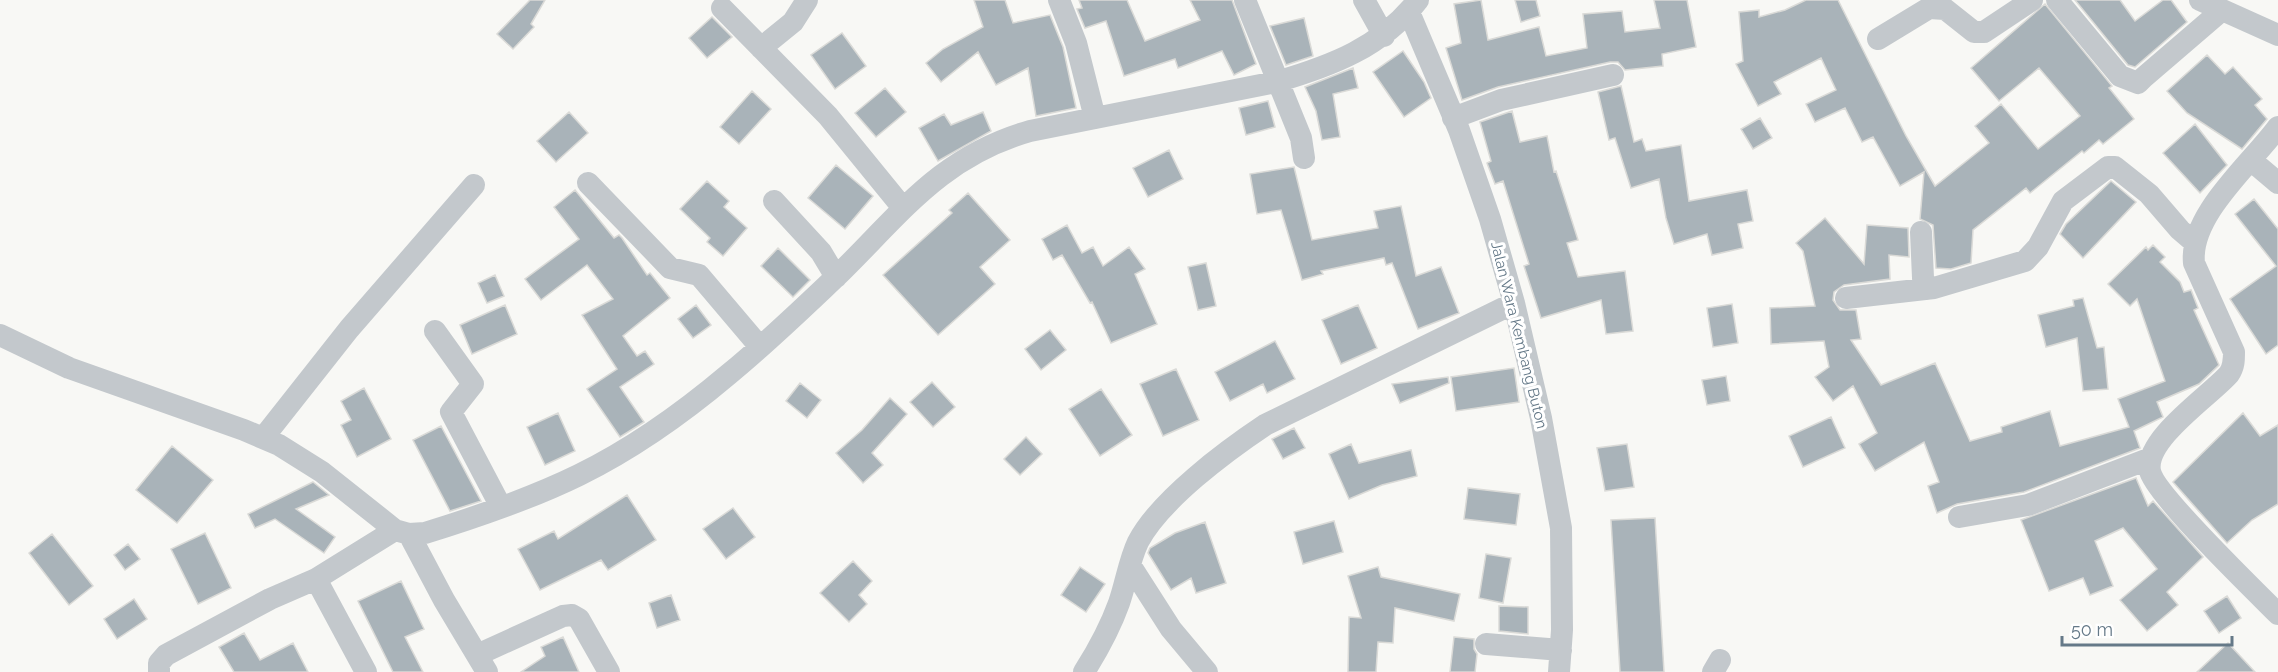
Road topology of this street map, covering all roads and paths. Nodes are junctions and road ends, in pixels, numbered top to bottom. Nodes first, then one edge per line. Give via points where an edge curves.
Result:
1 (807, 0) edge
2 (1059, 0) edge
3 (1245, 0) edge
4 (1364, 0) edge
5 (2032, 0) edge
6 (2057, 0) edge
7 (2200, 0) edge
8 (1413, 6) edge
9 (722, 8) dead end
10 (2221, 11) junction
11 (2278, 35) edge
12 (1383, 36) junction
13 (1878, 39) dead end
14 (761, 48) junction
15 (1613, 75) dead end
16 (1276, 82) junction
17 (1095, 118) junction
18 (1454, 118) junction
19 (2278, 127) edge
20 (1304, 159) dead end
21 (2252, 161) junction
22 (588, 183) dead end
23 (2278, 183) edge
24 (474, 185) dead end
25 (774, 201) dead end
26 (903, 208) junction
27 (1921, 232) dead end
28 (2194, 242) junction
29 (836, 277) junction
30 (1927, 289) junction
31 (1846, 298) dead end
32 (1514, 303) junction
33 (435, 331) dead end
34 (0, 335) edge
35 (760, 347) junction
36 (263, 438) junction
37 (2151, 458) junction
38 (501, 507) junction
39 (1959, 517) dead end
40 (402, 532) junction
41 (1130, 565) junction
42 (316, 579) junction
43 (2278, 614) edge
44 (1486, 644) dead end
45 (1560, 661) edge
46 (482, 664) edge
47 (159, 672) edge
48 (366, 672) edge
49 (609, 672) edge
50 (1084, 672) edge
51 (1207, 672) edge

1 - 14 street via 793,22
2 - 17 street via 1076,44
3 - 16 street
4 - 12 street
5 - 13 street via 1984,32 1974,32 1945,9 1929,8
6 - 10 street via 2120,76 2132,82 2144,78
7 - 10 street
8 - 12 street
8 - 18 street, Jalan Wara Kembang Buton
9 - 14 street
10 - 11 street
12 - 16 street via 1314,71
14 - 26 street via 828,116
15 - 18 street via 1501,100
16 - 17 street
16 - 20 street via 1301,138
17 - 26 street via 1021,133 976,151 949,167
18 - 32 street, Jalan Wara Kembang Buton via 1490,219
19 - 21 street
21 - 23 street
21 - 28 street via 2210,212
22 - 35 street via 670,268 699,275
24 - 36 street via 349,329
25 - 29 street via 820,252
26 - 29 street
27 - 30 street
28 - 30 street via 2149,194 2115,167 2108,167 2063,201 2038,247 2025,261
28 - 37 street via 2194,263 2234,352 2235,363 2230,373 2194,403 2166,434
29 - 35 street
30 - 31 street
32 - 41 street via 1265,425 1232,447 1159,515 1139,541
32 - 45 street, Jalan Wara Kembang Buton via 1561,528
33 - 38 street via 473,384 451,412
34 - 36 street via 69,368
35 - 38 street via 696,399 619,451 579,475
36 - 40 street via 322,472
37 - 39 street via 2028,505
37 - 43 street via 2150,473 2157,485
38 - 40 street via 426,533
40 - 42 street
40 - 46 street
41 - 50 street via 1103,642
41 - 51 street via 1171,628
42 - 47 street via 166,655 159,663
42 - 48 street
44 - 45 street
46 - 49 street via 563,616 573,615

